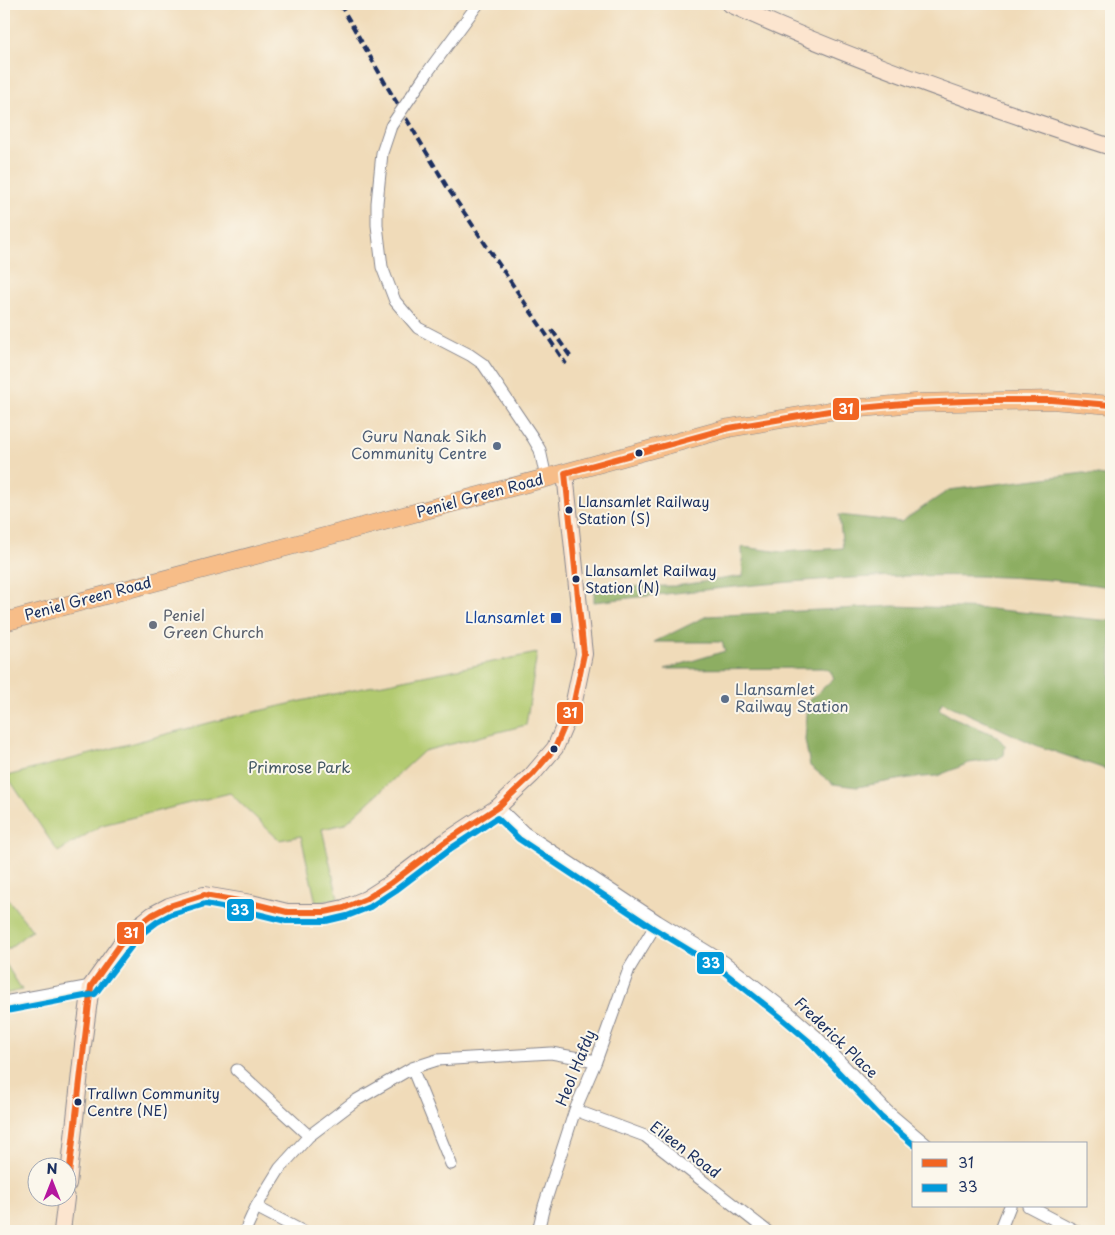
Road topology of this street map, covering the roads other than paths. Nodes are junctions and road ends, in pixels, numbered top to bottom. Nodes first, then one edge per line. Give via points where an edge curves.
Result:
1 (478, 4) edge
2 (730, 4) edge
3 (1111, 147) edge
4 (1111, 405) edge
5 (565, 473) junction
6 (546, 478) junction
7 (4, 622) edge
8 (498, 807) junction
9 (658, 921) junction
10 (91, 986) junction
11 (4, 1002) edge
12 (596, 1061) junction
13 (412, 1068) junction
14 (238, 1070) dead end
15 (575, 1110) junction
16 (309, 1136) junction
17 (924, 1142) edge
18 (71, 1158) edge
19 (451, 1164) dead end
20 (256, 1207) junction
21 (65, 1208) edge
22 (1009, 1208) edge
23 (1032, 1208) edge
24 (62, 1231) edge
25 (245, 1231) edge
26 (302, 1231) edge
27 (538, 1231) edge
28 (767, 1231) edge
29 (1000, 1231) edge
30 (1076, 1231) edge

1 - 6 street, bridge via 391,126 382,153 377,203 382,267 395,301 418,328 483,364 540,450
2 - 3 street via 925,84
4 - 5 main road, Peniel Green Road via 991,400 829,411 729,428
5 - 6 main road, Peniel Green Road
5 - 8 street via 584,654 573,706 555,748
6 - 7 main road, Peniel Green Road
8 - 9 street, Frederick Place via 524,832
8 - 10 street via 391,883 344,908 325,912 287,912 204,895 169,906 134,929
9 - 12 street, Heol Hafdy via 630,969
9 - 17 street, Frederick Place via 725,962 785,1009 816,1036 887,1111
10 - 11 street
10 - 18 street
12 - 13 street via 551,1053 492,1055 437,1060
12 - 15 street, Heol Hafdy
13 - 16 street via 355,1101
13 - 19 street
14 - 16 street
15 - 27 street, Heol Hafdy
15 - 28 street, Eileen Road via 645,1136
16 - 20 street via 280,1168
20 - 25 street
20 - 26 street
21 - 24 street
22 - 29 street
23 - 30 street

